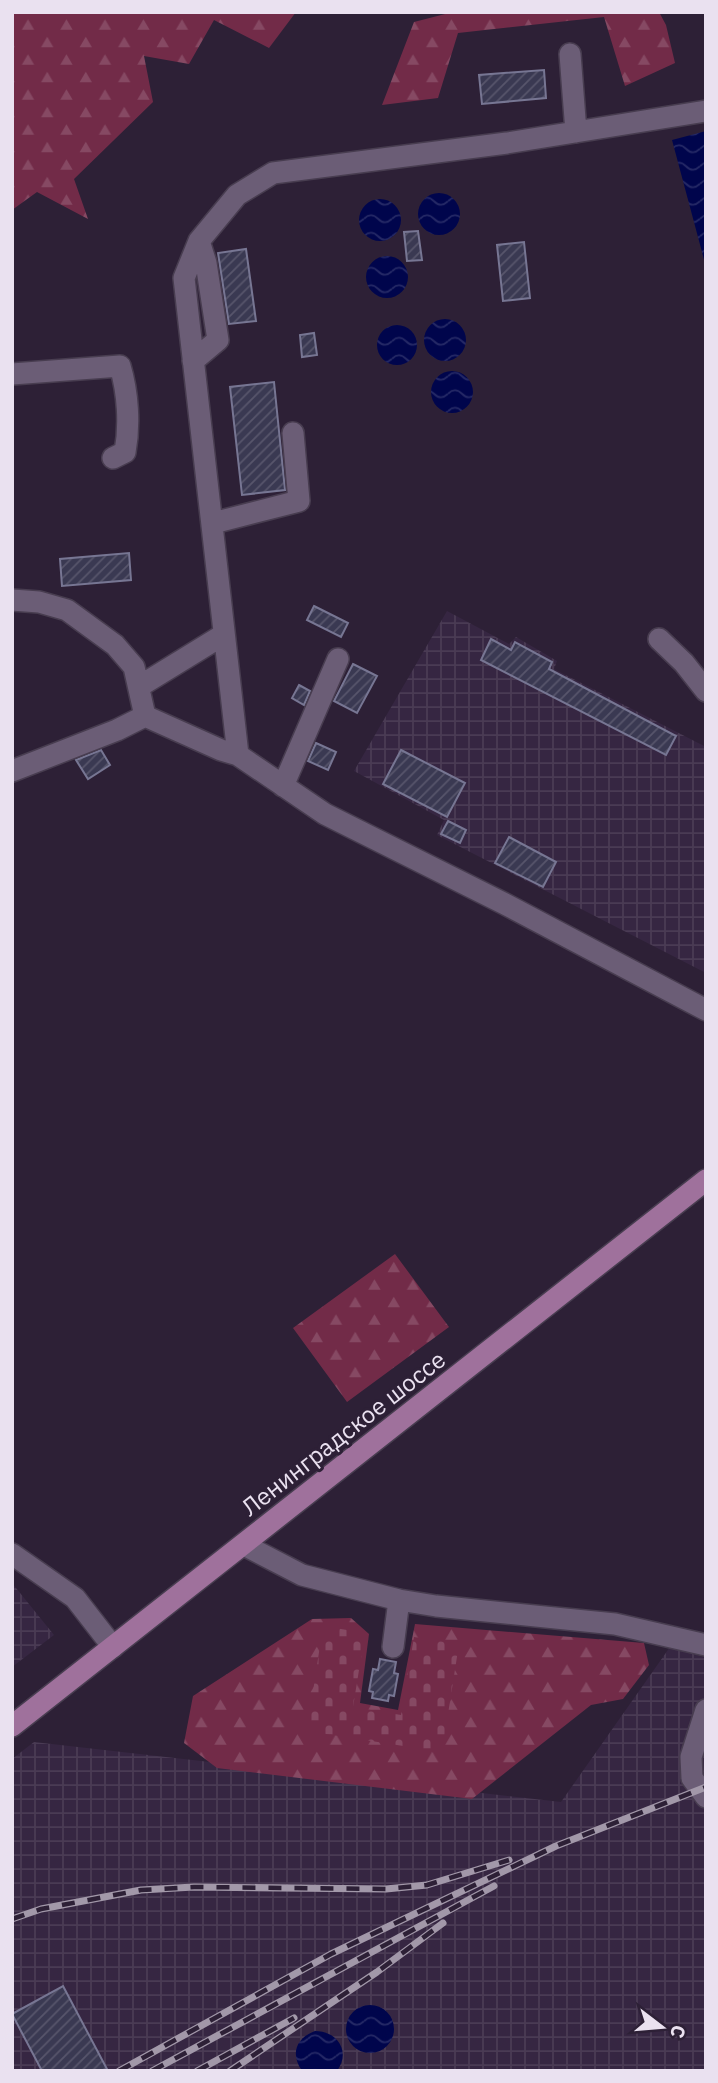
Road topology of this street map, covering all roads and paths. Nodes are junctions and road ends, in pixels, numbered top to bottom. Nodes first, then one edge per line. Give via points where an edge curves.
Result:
1 (570, 54) dead end
2 (706, 111) edge
3 (576, 132) junction
4 (12, 374) edge
5 (293, 433) dead end
6 (113, 458) dead end
7 (213, 523) junction
8 (12, 600) edge
9 (223, 635) junction
10 (659, 639) dead end
11 (338, 659) dead end
12 (140, 686) junction
13 (706, 691) edge
14 (145, 716) junction
15 (238, 755) junction
16 (12, 771) edge
17 (283, 786) junction
18 (706, 1010) edge
19 (706, 1180) edge
20 (244, 1545) junction
21 (12, 1554) edge
22 (399, 1600) junction
23 (706, 1644) edge
24 (113, 1647) junction
25 (393, 1647) dead end
26 (706, 1710) edge
27 (12, 1726) edge
28 (706, 1797) edge

1 - 3 street
2 - 3 street
3 - 7 street via 273,173 237,195 199,242 184,278
4 - 6 street via 120,366 128,435 125,452
5 - 7 street via 299,501
7 - 9 street
8 - 12 street via 67,610 115,645 134,667
9 - 12 street
9 - 15 street
10 - 13 street
11 - 17 street
12 - 14 street
14 - 15 street
14 - 16 street
15 - 17 street
17 - 18 street via 325,814
19 - 20 main road, Ленинградское шоссе
20 - 22 street via 302,1575
20 - 24 main road, Ленинградское шоссе
21 - 24 street via 75,1598
22 - 23 street via 615,1624
22 - 25 street
24 - 27 main road, Ленинградское шоссе
26 - 28 street via 691,1757 692,1778

